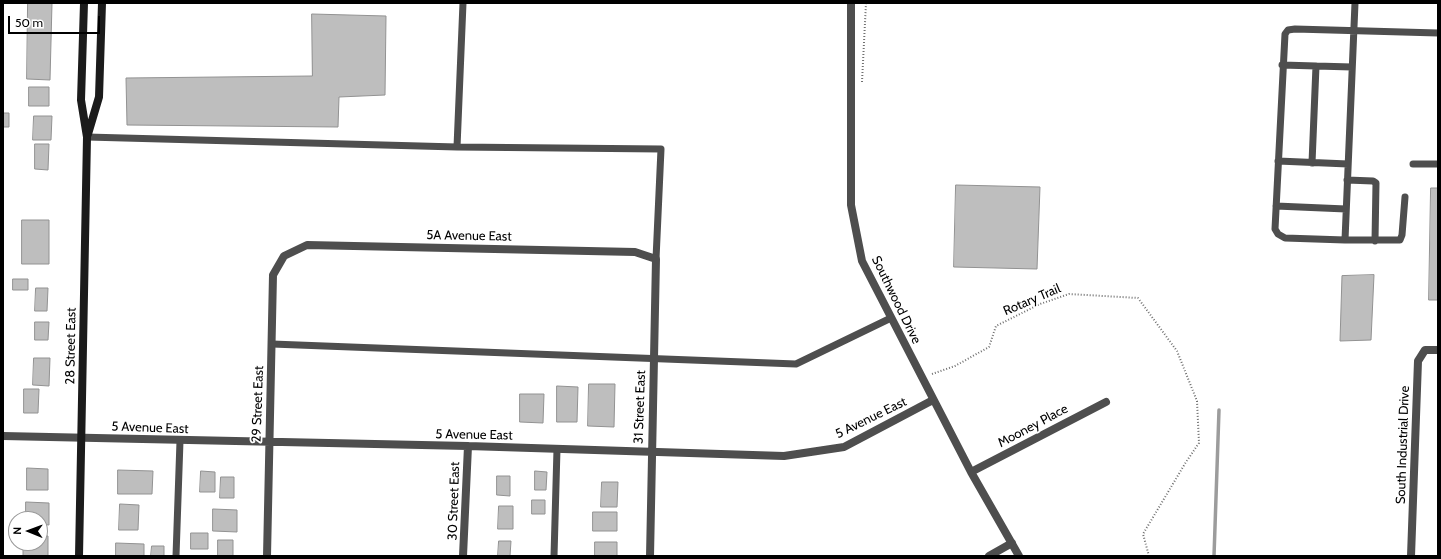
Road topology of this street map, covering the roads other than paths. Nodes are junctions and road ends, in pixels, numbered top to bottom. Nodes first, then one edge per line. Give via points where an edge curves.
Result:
1 (84, 3) edge
2 (102, 3) edge
3 (463, 3) edge
4 (851, 3) edge
5 (1355, 3) edge
6 (1354, 31) junction
7 (1438, 33) edge
8 (1282, 65) junction
9 (1316, 66) junction
10 (1352, 67) junction
11 (87, 137) junction
12 (457, 147) junction
13 (1278, 162) junction
14 (1312, 163) junction
15 (1348, 164) junction
16 (1413, 164) dead end
17 (1438, 164) edge
18 (1347, 180) junction
19 (1405, 197) dead end
20 (1276, 206) junction
21 (1346, 208) junction
22 (1345, 240) junction
23 (1375, 240) junction
24 (284, 256) joint
25 (656, 259) junction
26 (891, 318) junction
27 (272, 344) junction
28 (1438, 350) edge
29 (654, 357) junction
30 (933, 400) junction
31 (1106, 402) dead end
32 (3, 436) edge
33 (82, 438) junction
34 (180, 441) junction
35 (268, 443) junction
36 (468, 446) junction
37 (557, 449) junction
38 (651, 451) junction
39 (971, 472) junction
40 (1012, 543) junction
41 (79, 556) edge
42 (176, 556) edge
43 (267, 556) edge
44 (463, 556) edge
45 (554, 556) edge
46 (650, 556) edge
47 (989, 556) edge
48 (1019, 556) edge
49 (1411, 556) edge

1 - 11 street, 28 Street East via 81,100
2 - 11 street, 28 Street East via 99,97
3 - 12 lane
4 - 26 street, Southwood Drive via 851,205 862,260
5 - 6 lane
6 - 7 lane
6 - 8 lane via 1288,30 1283,40
6 - 10 lane
8 - 9 lane
8 - 13 lane
9 - 10 lane
9 - 14 lane
10 - 15 lane
11 - 12 lane
11 - 33 street, 28 Street East
12 - 25 lane via 661,149
13 - 14 lane
13 - 20 lane
14 - 15 lane
15 - 18 lane
16 - 17 lane
18 - 21 lane
18 - 23 lane via 1376,183
19 - 23 lane via 1400,240
20 - 21 lane
20 - 22 lane via 1275,229 1284,238
21 - 22 lane
22 - 23 lane
24 - 25 street, 5A Avenue East via 307,245 635,252
24 - 27 street, 29 Street East via 273,275
25 - 29 street, 31 Street East
26 - 29 lane via 796,364
26 - 30 street, Southwood Drive
27 - 29 lane
27 - 35 street, 29 Street East
28 - 49 street, South Industrial Drive via 1425,350 1418,361
29 - 38 street, 31 Street East
30 - 38 street, 5 Avenue East via 844,447 784,456
30 - 39 street, Southwood Drive
31 - 39 street, Mooney Place
32 - 33 street, 5 Avenue East
33 - 34 street, 5 Avenue East
33 - 41 street, 28 Street East
34 - 35 street, 5 Avenue East
34 - 42 lane
35 - 36 street, 5 Avenue East
35 - 43 street, 29 Street East
36 - 37 street, 5 Avenue East
36 - 44 street, 30 Street East
37 - 38 street, 5 Avenue East
37 - 45 lane
38 - 46 street, 31 Street East
39 - 40 street, Southwood Drive
40 - 47 street
40 - 48 street, Southwood Drive

